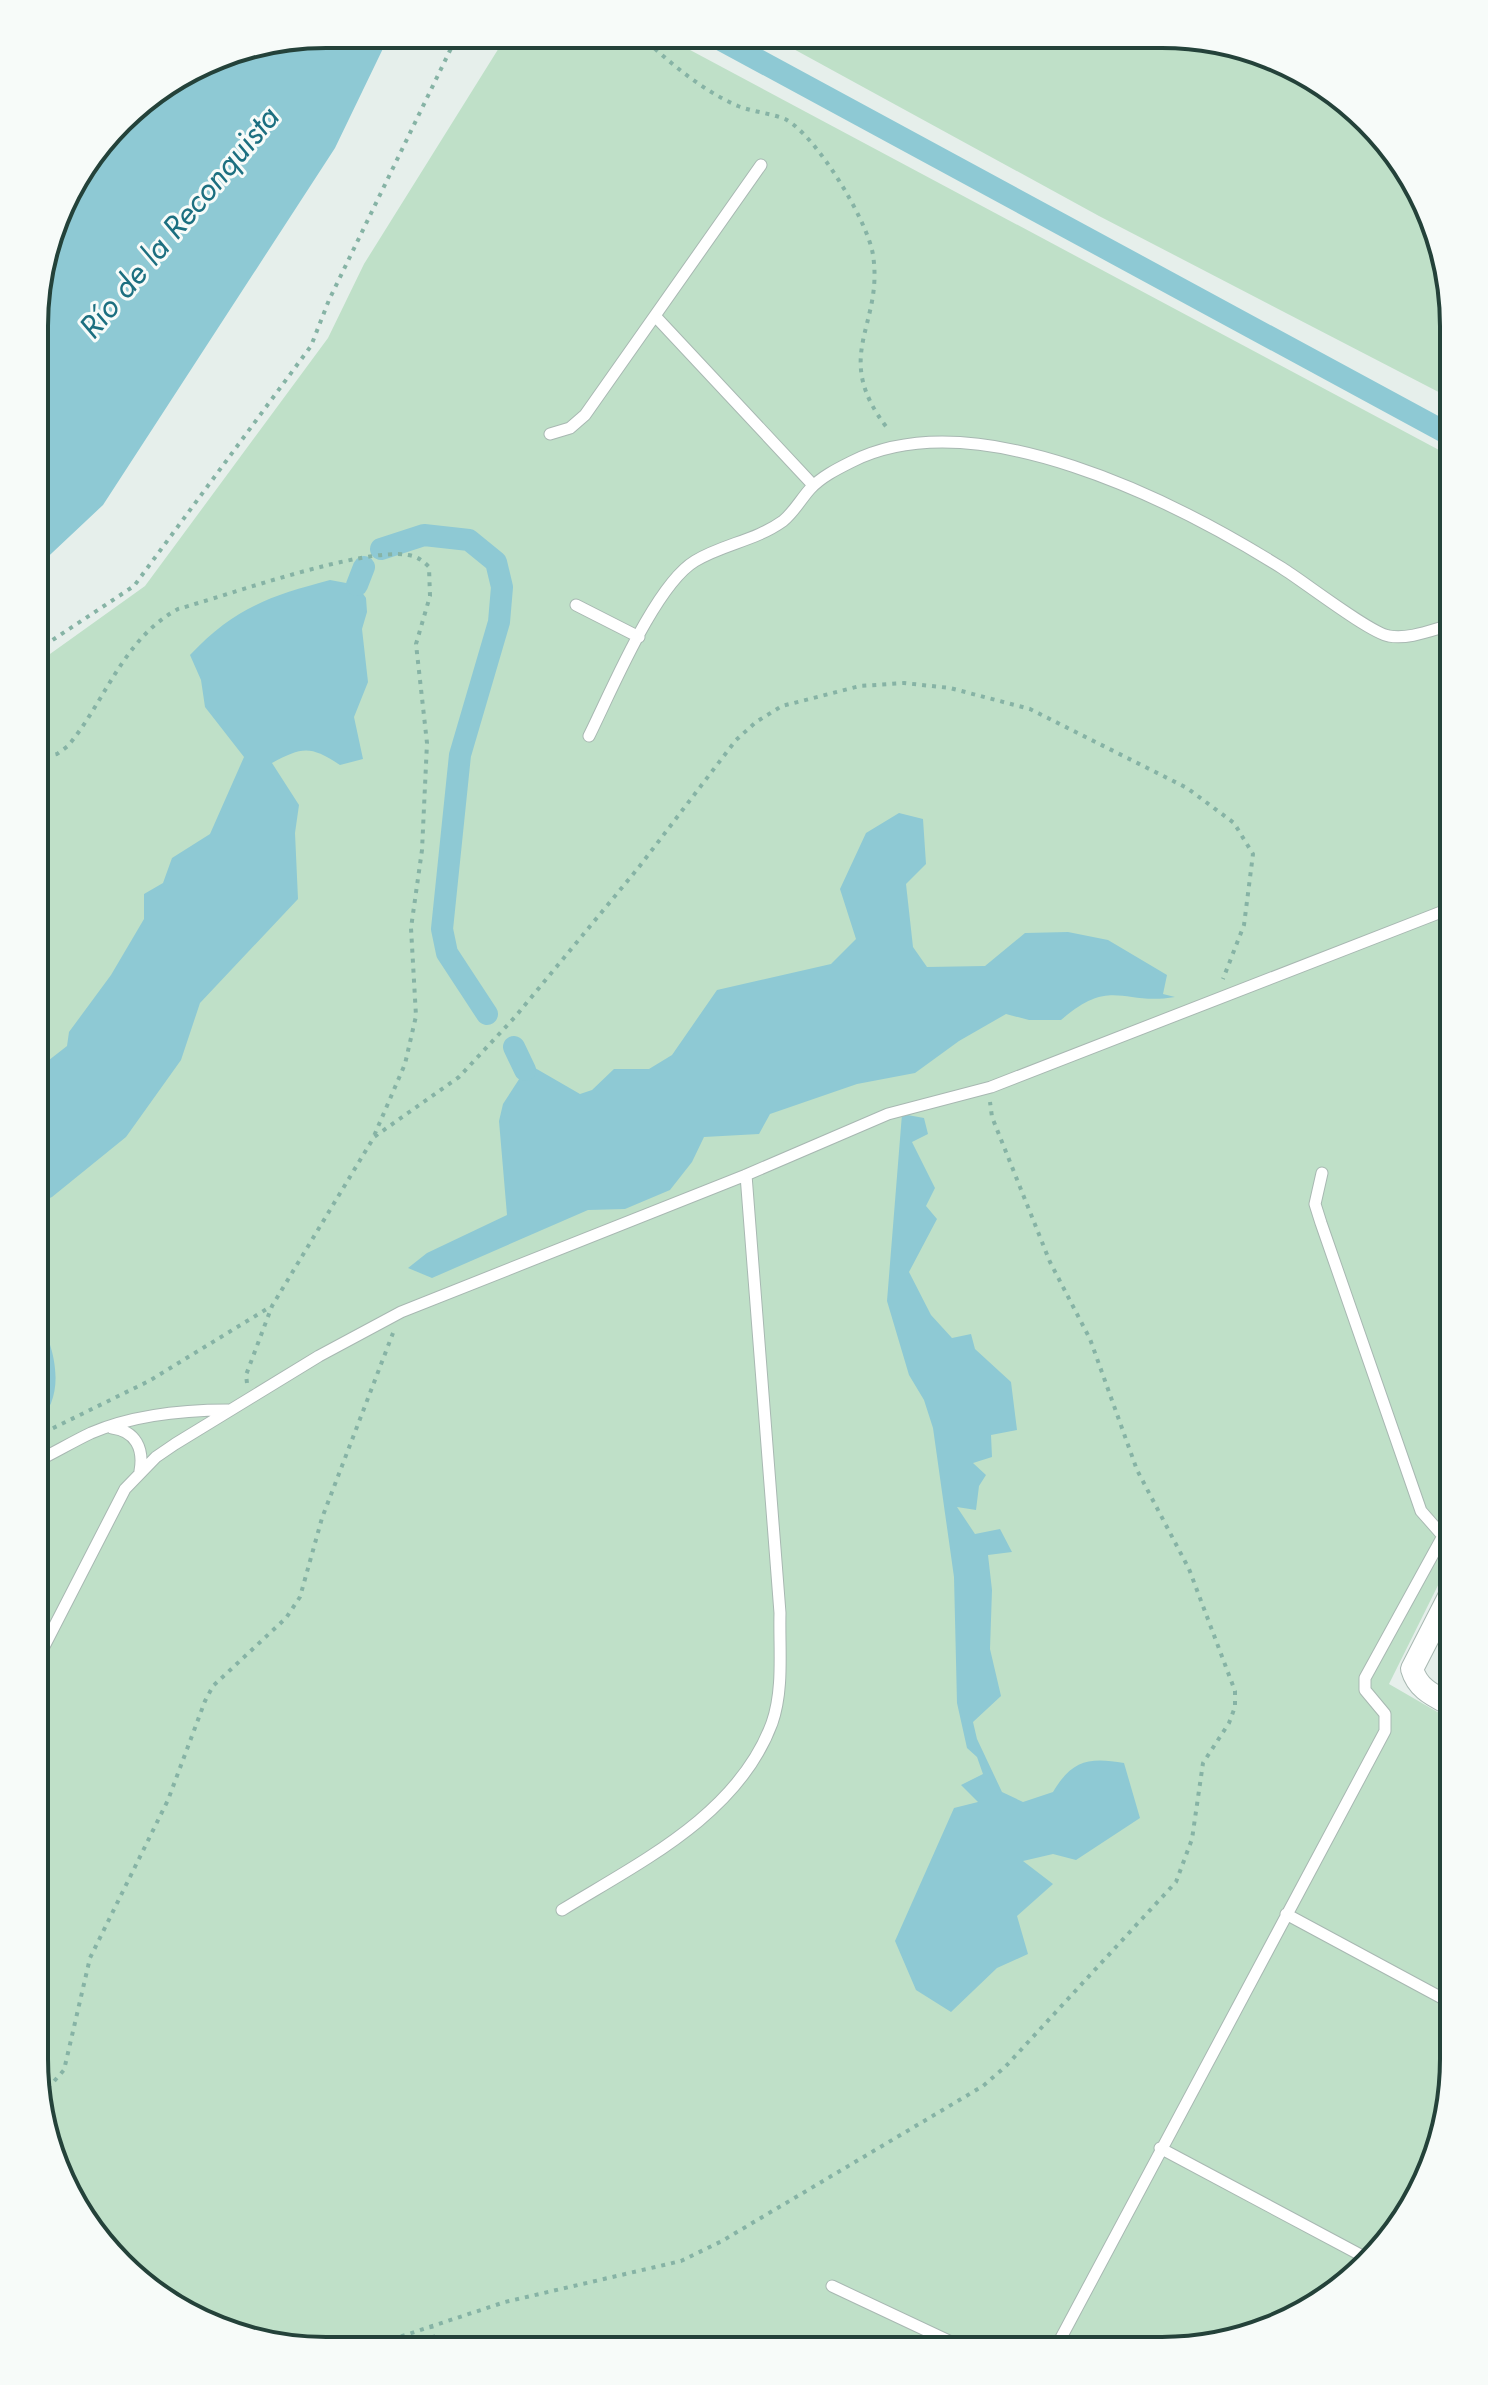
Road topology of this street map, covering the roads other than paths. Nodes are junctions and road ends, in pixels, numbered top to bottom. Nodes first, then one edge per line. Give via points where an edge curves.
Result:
1 (761, 165) dead end
2 (656, 317) junction
3 (550, 434) dead end
4 (813, 485) junction
5 (576, 605) dead end
6 (1440, 628) edge
7 (639, 637) junction
8 (589, 736) dead end
9 (1440, 913) edge
10 (1322, 1173) dead end
11 (746, 1175) junction
12 (229, 1410) junction
13 (107, 1428) junction
14 (48, 1456) edge
15 (140, 1471) junction
16 (1439, 1532) edge
17 (1439, 1543) edge
18 (1439, 1614) edge
19 (48, 1639) edge
20 (1439, 1699) edge
21 (562, 1910) dead end
22 (1286, 1914) junction
23 (1439, 1996) edge
24 (1160, 2148) junction
25 (1359, 2254) edge
26 (832, 2286) dead end
27 (940, 2337) edge
28 (1061, 2337) edge

1 - 2 lane
2 - 3 lane via 585,415 570,428
2 - 4 lane
4 - 6 lane via 853,461 907,444 943,442 1017,452 1107,476 1181,510 1383,635 1407,636
4 - 7 lane via 768,531 681,572
5 - 7 lane
7 - 8 lane
9 - 11 lane via 991,1087 888,1114
10 - 16 lane via 1315,1204 1321,1223 1421,1511
11 - 12 lane via 401,1312
11 - 21 lane via 780,1613 779,1684 772,1722 719,1805 658,1851
12 - 13 lane via 171,1413
12 - 15 lane
13 - 14 lane
13 - 15 lane via 132,1435 140,1446
15 - 19 lane via 125,1489
17 - 22 lane via 1365,1678 1365,1690 1385,1714 1385,1731
18 - 20 street via 1412,1669 1415,1681
22 - 23 lane
22 - 24 lane
24 - 25 lane
24 - 28 lane
26 - 27 lane

